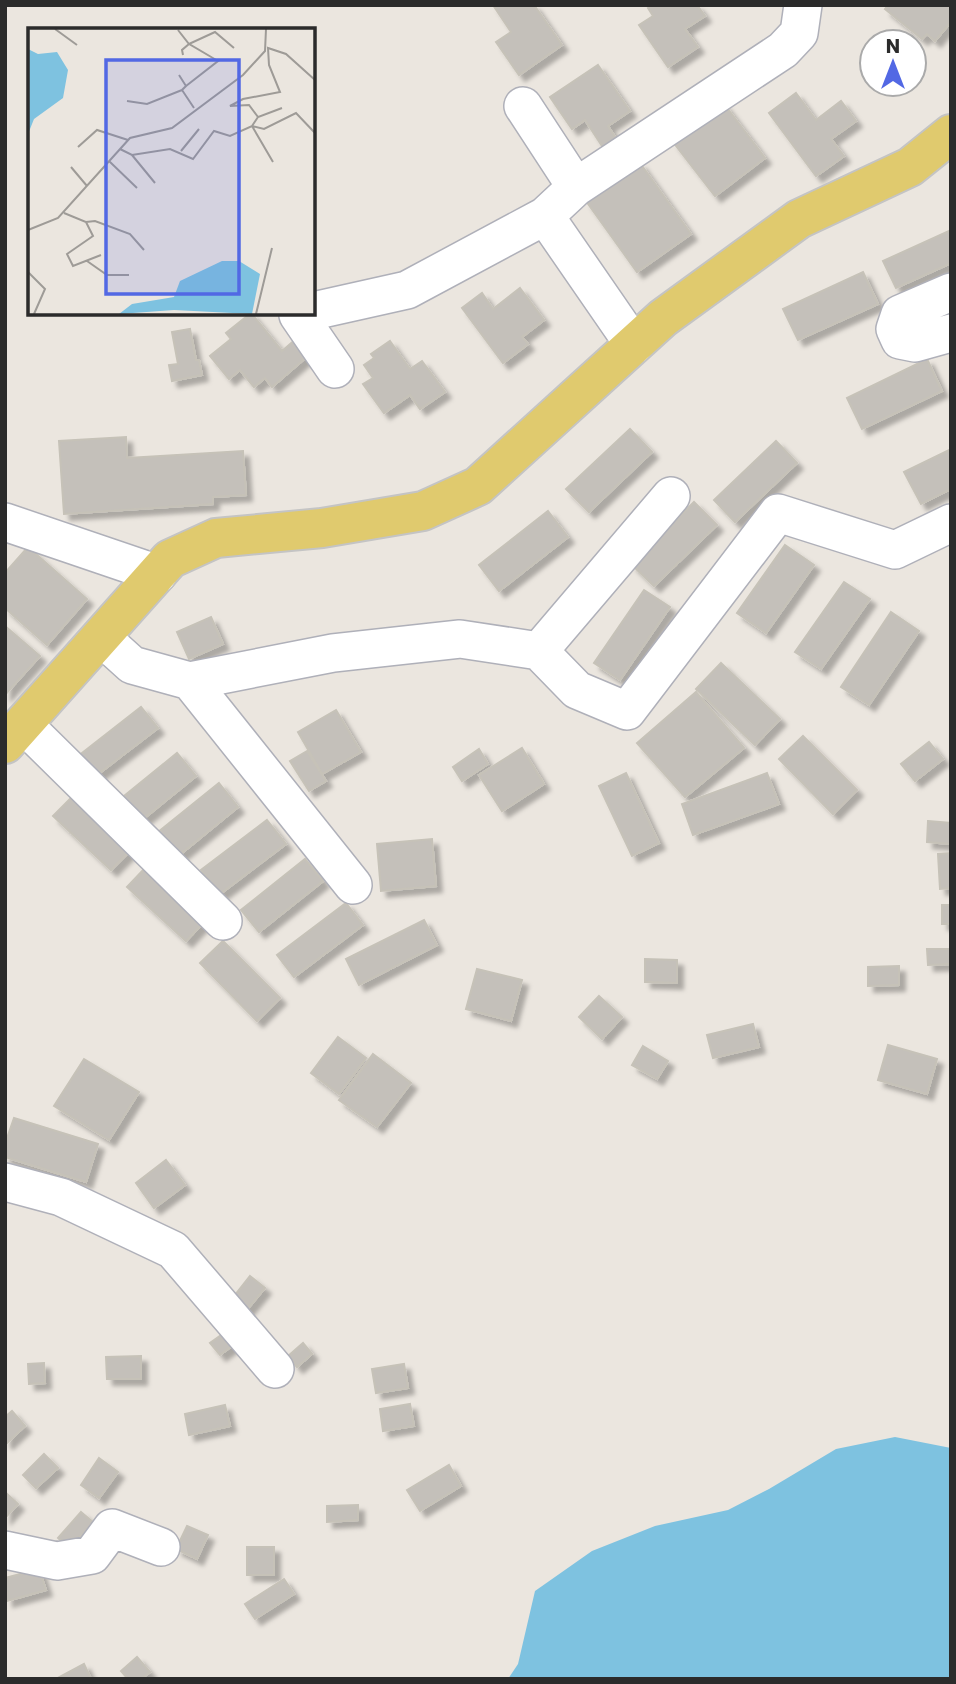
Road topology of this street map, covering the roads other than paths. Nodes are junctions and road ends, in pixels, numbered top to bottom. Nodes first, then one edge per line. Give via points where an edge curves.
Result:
1 (803, 5) edge
2 (523, 106) dead end
3 (951, 134) edge
4 (576, 187) junction
5 (545, 216) junction
6 (951, 292) edge
7 (315, 310) edge
8 (301, 315) edge
9 (951, 333) edge
10 (634, 345) junction
11 (335, 369) dead end
12 (671, 496) dead end
13 (5, 522) edge
14 (951, 523) edge
15 (158, 574) junction
16 (101, 637) junction
17 (538, 651) junction
18 (190, 681) junction
19 (14, 734) edge
20 (353, 885) dead end
21 (223, 922) dead end
22 (5, 1182) edge
23 (275, 1369) dead end
24 (161, 1547) dead end
25 (5, 1550) edge

1 - 4 street via 799,33 783,50
2 - 4 street
3 - 10 main road via 910,167 799,219 663,318
4 - 5 street
5 - 7 street via 407,290
5 - 10 street
6 - 9 street via 900,314 894,329 900,340 915,343
8 - 11 street
10 - 15 main road via 478,486 423,511 322,528 216,538 170,559
12 - 17 street
13 - 15 street
14 - 17 street via 894,550 778,513 627,711 577,690
15 - 16 main road
16 - 18 street via 132,665
16 - 19 main road
17 - 18 street via 460,639 333,653
18 - 20 street
19 - 21 street
22 - 23 street via 61,1198 173,1250
24 - 25 street via 112,1528 92,1555 57,1561

